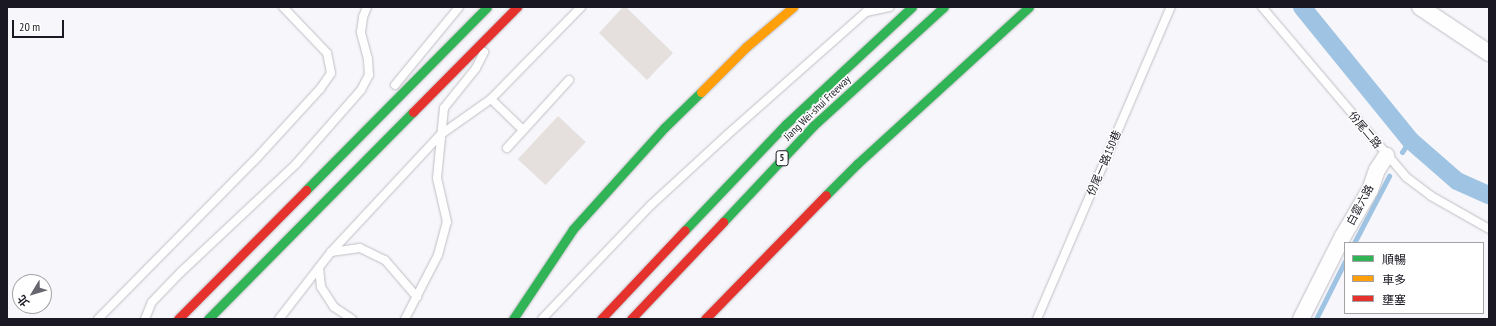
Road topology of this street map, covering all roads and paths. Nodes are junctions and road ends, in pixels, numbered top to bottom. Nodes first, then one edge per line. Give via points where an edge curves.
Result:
1 (283, 7) edge
2 (367, 7) edge
3 (459, 7) edge
4 (478, 7) edge
5 (488, 7) edge
6 (517, 7) edge
7 (582, 7) edge
8 (793, 7) edge
9 (889, 7) edge
10 (912, 7) edge
11 (944, 7) edge
12 (1028, 7) edge
13 (1171, 7) edge
14 (1262, 7) edge
15 (1420, 7) edge
16 (869, 9) edge
17 (494, 30) junction
18 (1489, 53) edge
19 (431, 65) junction
20 (569, 80) dead end
21 (491, 99) junction
22 (522, 130) junction
23 (440, 135) junction
24 (507, 148) dead end
25 (1386, 156) junction
26 (292, 206) junction
27 (1489, 229) edge
28 (331, 252) junction
29 (319, 268) junction
30 (417, 297) junction
31 (98, 319) edge
32 (145, 319) edge
33 (178, 319) edge
34 (208, 319) edge
35 (279, 319) edge
36 (352, 319) edge
37 (405, 319) edge
38 (513, 319) edge
39 (542, 319) edge
40 (601, 319) edge
41 (631, 319) edge
42 (705, 319) edge
43 (1037, 319) edge
44 (1301, 319) edge

1 - 31 lane via 327,53 331,73 320,89 254,161
2 - 32 lane via 361,32 369,75 361,90 296,164 152,302
3 - 26 lane
4 - 19 highway
5 - 19 highway
6 - 17 highway
7 - 21 lane
8 - 38 highway via 746,47 665,127 573,228
9 - 16 lane
10 - 40 highway, Jiang Wei-shui Freeway / 5 via 786,124
11 - 41 highway, Jiang Wei-shui Freeway / 5 via 813,126
12 - 42 highway via 857,164
13 - 43 lane, 份尾一路150巷
14 - 25 lane, 份尾二路
15 - 18 street
16 - 39 lane via 657,200
17 - 23 lane via 476,68 444,108
17 - 34 highway
19 - 26 highway
20 - 22 lane
21 - 22 lane
21 - 23 lane
22 - 24 lane
23 - 28 lane
23 - 30 lane via 437,178 447,222 438,255
25 - 27 lane, 份尾二路 via 1406,177 1431,196
25 - 44 street, 白雲六路
26 - 33 highway
28 - 29 lane
28 - 30 lane via 360,248 385,260
29 - 35 lane
29 - 36 lane via 321,287 334,307
30 - 37 lane

